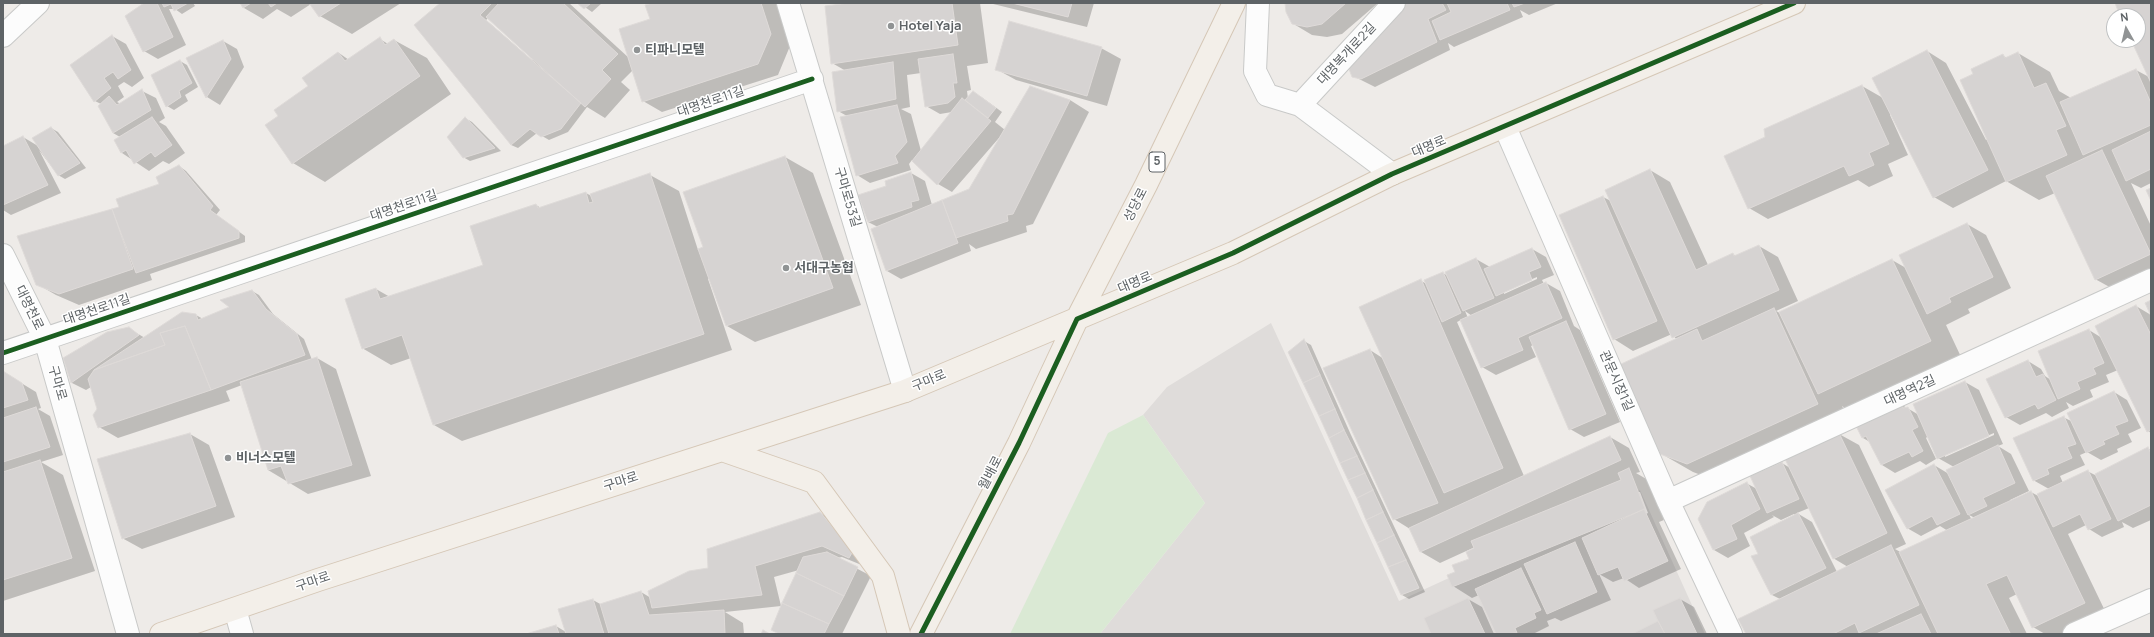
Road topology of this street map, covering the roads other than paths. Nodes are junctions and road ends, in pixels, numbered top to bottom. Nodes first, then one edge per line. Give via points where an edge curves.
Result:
1 (38, 3) edge
2 (788, 3) edge
3 (1234, 3) edge
4 (1258, 3) edge
5 (1394, 3) edge
6 (1794, 3) edge
7 (3, 36) edge
8 (812, 79) junction
9 (1300, 105) junction
10 (1505, 126) junction
11 (1392, 174) junction
12 (3, 255) edge
13 (2151, 280) edge
14 (1077, 319) junction
15 (45, 339) junction
16 (3, 353) edge
17 (905, 391) junction
18 (722, 450) junction
19 (1668, 501) junction
20 (2151, 600) edge
21 (235, 609) junction
22 (128, 634) edge
23 (161, 634) edge
24 (242, 634) edge
25 (899, 634) edge
26 (921, 634) edge
27 (1731, 634) edge
28 (2074, 634) edge

1 - 7 street
2 - 8 street, 구마로53길
3 - 14 main road, 성당로 / 5 via 1146,185
4 - 9 street via 1255,71 1267,95
5 - 9 street, 대명복개로2길
6 - 10 main road, 대명로
8 - 15 street, 대명천로11길
8 - 17 street, 구마로53길
9 - 11 street
10 - 11 main road, 대명로
10 - 19 street, 관문시장1길
11 - 14 main road, 대명로 via 1233,253
12 - 15 street, 대명천로
13 - 19 street, 대명역2길
14 - 17 main road, 구마로
14 - 26 main road, 월배로 / 5 via 1019,443
15 - 16 street, 대명천로11길
15 - 22 street, 구마로
17 - 18 main road, 구마로
18 - 21 main road, 구마로
18 - 25 main road via 814,482 884,576
19 - 27 street, 관문시장1길
20 - 28 street
21 - 23 main road, 구마로
21 - 24 street

